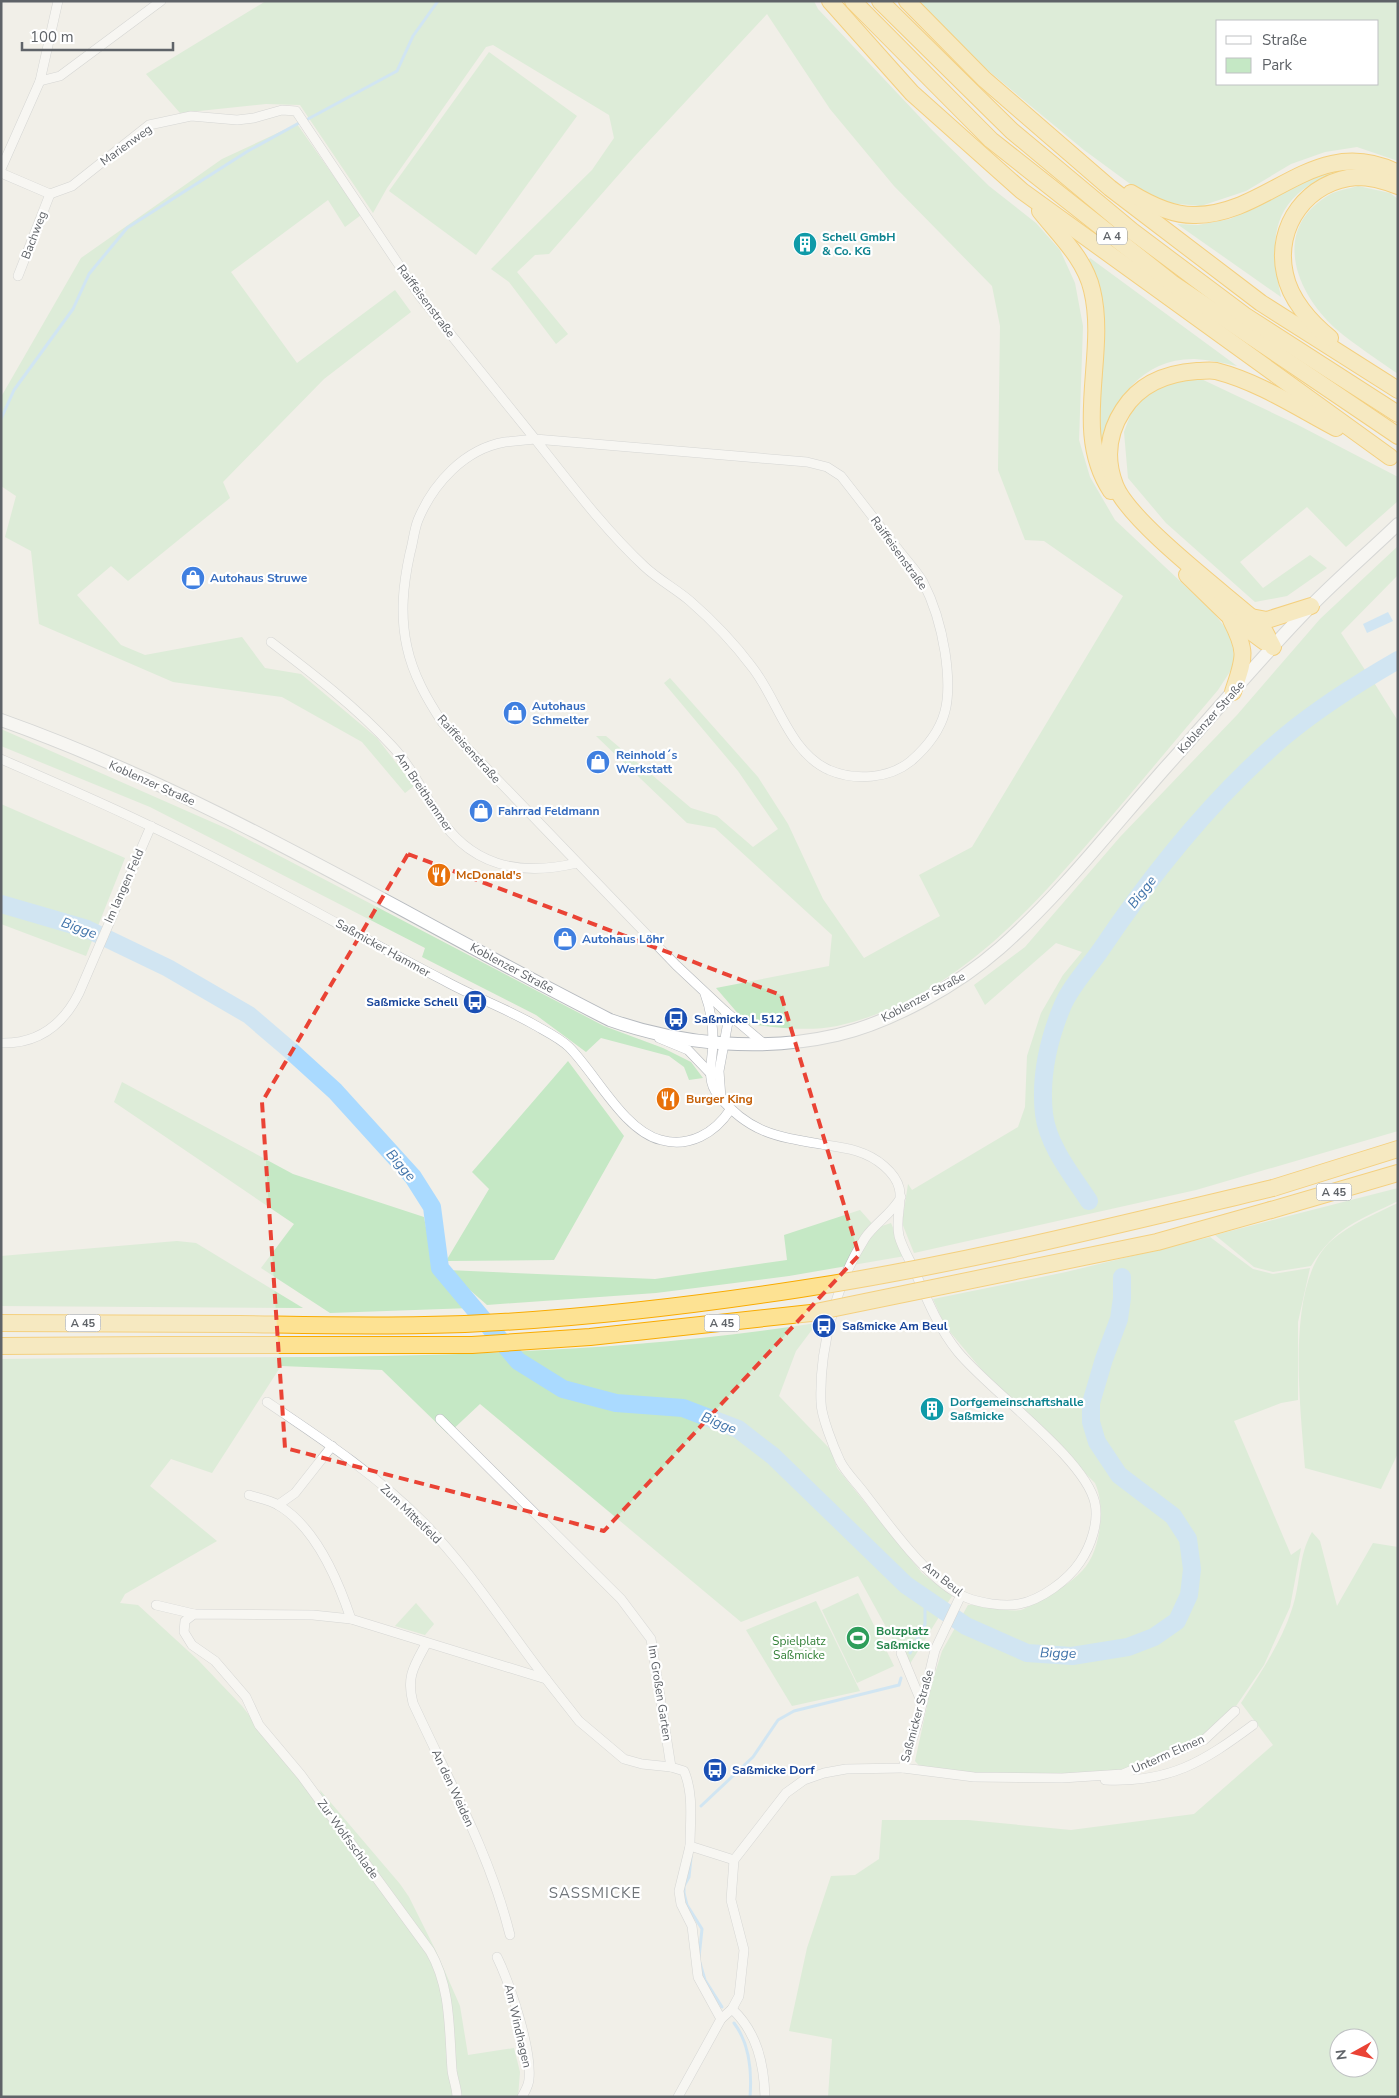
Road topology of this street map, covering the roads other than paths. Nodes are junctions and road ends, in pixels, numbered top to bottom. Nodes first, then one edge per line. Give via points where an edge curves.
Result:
1 (58, 1) edge
2 (160, 1) edge
3 (830, 1) edge
4 (853, 1) edge
5 (880, 1) edge
6 (907, 1) edge
7 (40, 82) junction
8 (1067, 150) junction
9 (328, 156) joint
10 (1, 169) edge
11 (1398, 173) edge
12 (1, 174) edge
13 (1398, 186) edge
14 (1022, 191) junction
15 (50, 194) junction
16 (18, 276) dead end
17 (1372, 374) junction
18 (1398, 390) edge
19 (1398, 414) edge
20 (1398, 436) edge
21 (535, 440) junction
22 (1394, 459) edge
23 (1398, 524) edge
24 (1311, 606) junction
25 (1228, 614) junction
26 (1251, 618) junction
27 (272, 642) dead end
28 (1273, 647) junction
29 (1233, 692) junction
30 (1, 720) edge
31 (1, 759) edge
32 (151, 826) junction
33 (577, 863) junction
34 (705, 994) junction
35 (724, 1011) junction
36 (645, 1032) junction
37 (1, 1042) edge
38 (719, 1042) junction
39 (763, 1043) junction
40 (710, 1072) junction
41 (721, 1098) junction
42 (730, 1110) junction
43 (1398, 1149) edge
44 (1398, 1173) edge
45 (900, 1194) junction
46 (1, 1323) edge
47 (1, 1346) edge
48 (268, 1402) dead end
49 (440, 1419) dead end
50 (332, 1446) junction
51 (249, 1495) dead end
52 (278, 1504) junction
53 (961, 1595) junction
54 (156, 1605) dead end
55 (194, 1614) junction
56 (351, 1619) junction
57 (426, 1644) junction
58 (901, 1653) dead end
59 (546, 1679) junction
60 (922, 1702) junction
61 (1235, 1711) dead end
62 (1253, 1725) dead end
63 (671, 1768) junction
64 (903, 1768) junction
65 (1062, 1778) junction
66 (690, 1846) junction
67 (734, 1860) junction
68 (510, 1935) dead end
69 (497, 1956) dead end
70 (732, 2009) junction
71 (721, 2019) junction
72 (457, 2097) edge
73 (522, 2097) edge
74 (678, 2097) edge
75 (765, 2097) edge

1 - 7 street
2 - 7 street via 60,76
3 - 14 highway via 912,93
4 - 20 highway, A 4 via 991,140 1172,283
5 - 19 highway, A 4 via 1012,131 1132,231 1244,315
6 - 8 highway via 984,79
7 - 10 street
8 - 11 highway via 1146,202 1195,216 1218,212 1260,196 1320,166 1368,162
8 - 17 highway via 1110,188 1260,302
9 - 15 street, Marienweg via 296,111 282,110 237,120 191,116 149,125 72,186
9 - 21 street, Raiffeisenstraße via 419,295
12 - 15 street
13 - 17 highway via 1365,178 1334,182 1304,201 1287,228 1283,244 1285,275 1298,304 1324,333
14 - 22 highway
14 - 25 highway via 1079,259 1092,288 1097,314 1091,414 1096,458 1104,480 1128,517
15 - 16 street, Bachweg
17 - 18 highway
21 - 21 street, Raiffeisenstraße via 615,539 647,570 690,601 726,635 754,669 790,733 810,759 830,770 856,777 883,775 905,766 924,749 938,730 947,704 950,684 942,631 934,605 921,580 841,476 827,467 807,462
21 - 33 street, Raiffeisenstraße via 503,442 484,449 464,460 430,496 418,522 406,570 402,617 407,648 421,689 442,722
22 - 26 highway via 1246,381 1214,371 1182,372 1164,377 1147,385 1128,402 1115,423 1108,454 1116,486 1136,516
23 - 24 main road, Koblenzer Straße
24 - 26 highway via 1267,620
24 - 28 main road, Koblenzer Straße
25 - 28 highway
25 - 29 highway via 1243,643 1244,660
26 - 28 highway
27 - 33 street, Am Breithammer via 369,722 415,776 441,820 478,856 500,865 527,870
28 - 29 main road, Koblenzer Straße
29 - 39 main road, Koblenzer Straße via 1030,919 967,974 880,1020 846,1032 790,1042
30 - 36 main road, Koblenzer Straße via 125,770 238,823 570,1000 610,1020
31 - 32 street, Saßmicker Hammer
32 - 37 street, Im langen Feld via 73,1004 61,1021 31,1040
32 - 42 street, Saßmicker Hammer via 446,982 533,1024 568,1046 623,1114 643,1133 661,1140 683,1142 704,1136 724,1120
33 - 34 street, Raiffeisenstraße
34 - 35 street, Raiffeisenstraße via 718,1002
34 - 38 street, Raiffeisenstraße
35 - 38 street via 728,1022
35 - 39 street, Raiffeisenstraße
36 - 38 main road, Koblenzer Straße
36 - 40 street via 688,1050
38 - 39 main road, Koblenzer Straße
38 - 40 street
38 - 41 street
40 - 41 street via 715,1092
41 - 42 street
42 - 45 street via 743,1121 764,1131 854,1150 874,1158 892,1175
43 - 46 highway, A 45, bridge via 1273,1188 923,1267 801,1289 703,1302 465,1324
44 - 47 highway, A 45, bridge via 1157,1242 811,1313 590,1337 472,1345
45 - 53 street, Am Beul via 896,1206 867,1234 839,1293 827,1334 820,1406 841,1463 925,1568
45 - 53 street, Am Beul via 899,1235 940,1328 983,1379 1064,1454 1088,1485 1096,1507 1091,1541 1080,1563 1057,1585 1020,1604 999,1604
48 - 50 street, Zum Mittelfeld
49 - 63 street, Im Großen Garten via 622,1599 652,1639
50 - 52 street via 295,1493
50 - 59 street, Zum Mittelfeld via 423,1522
51 - 52 street
52 - 56 street via 320,1548
53 - 60 street, Saßmicker Straße via 935,1650
54 - 55 street
55 - 56 street via 313,1615
55 - 72 street, Zur Wolfsschlade via 185,1621 184,1632 192,1645 215,1660 246,1697 259,1725 301,1775 441,1969
56 - 57 street
57 - 59 street
57 - 68 street, An den Weiden via 412,1669 409,1687 413,1703 488,1863
58 - 60 street
59 - 63 street via 579,1720 624,1759
60 - 64 street, Saßmicker Straße
61 - 65 street, Unterm Elmen via 1204,1740 1151,1764 1124,1774
62 - 65 street, Unterm Elmen via 1200,1761 1174,1773 1124,1781
63 - 66 street via 684,1771 688,1780
64 - 65 street, Unterm Elmen via 974,1777
64 - 67 street, Saßmicker Straße via 846,1769 804,1780 786,1792
66 - 67 street
66 - 71 street via 679,1891 680,1904 692,1926 698,1977
67 - 70 street via 731,1900 744,1950 739,1996
69 - 73 street, Am Windhagen via 509,1983 529,2064 529,2081
70 - 71 street
70 - 75 street via 744,2023 760,2054
71 - 74 street

